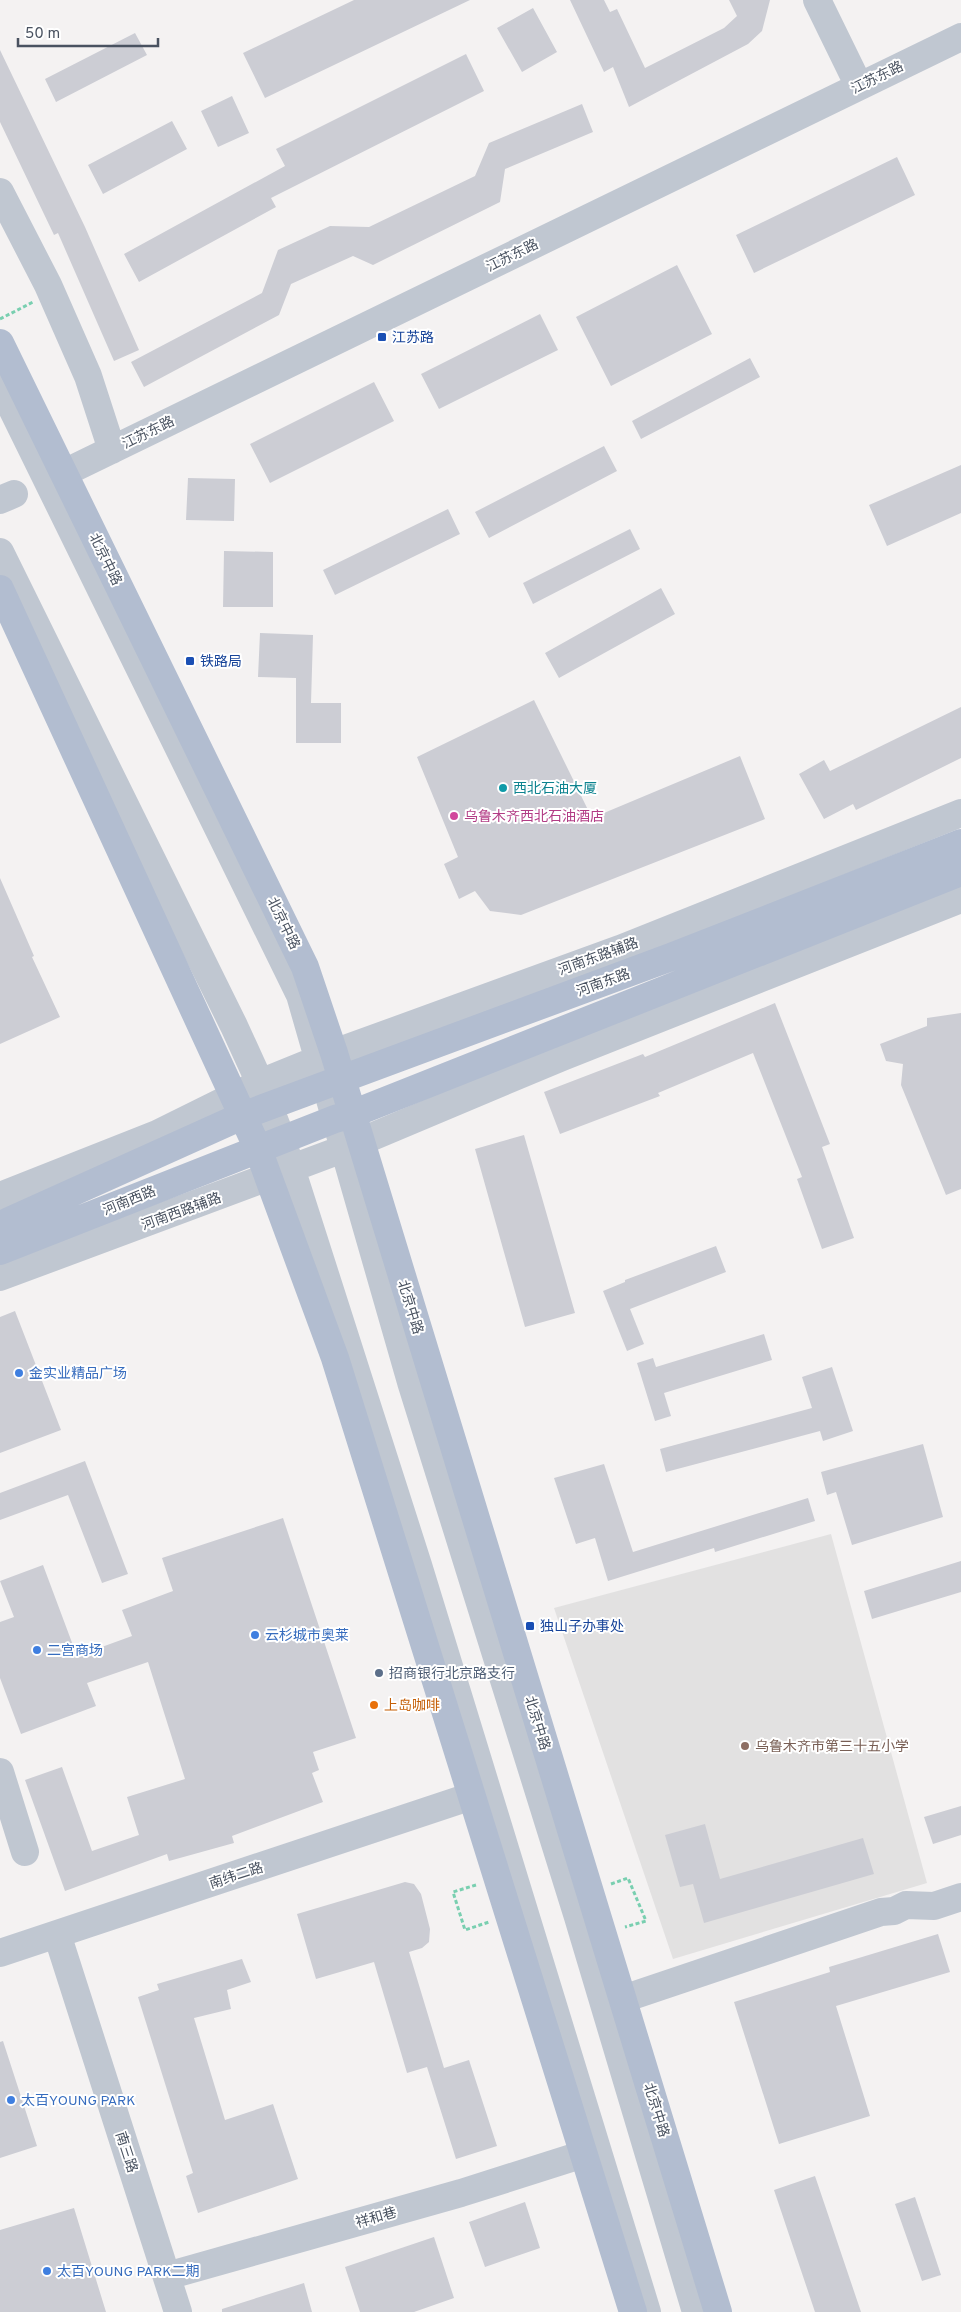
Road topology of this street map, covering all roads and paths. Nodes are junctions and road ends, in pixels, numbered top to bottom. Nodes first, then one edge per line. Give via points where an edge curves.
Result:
1 (817, 0) edge
2 (961, 37) edge
3 (859, 86) junction
4 (0, 192) edge
5 (37, 300) dead end
6 (0, 318) edge
7 (0, 343) edge
8 (0, 384) edge
9 (112, 450) junction
10 (64, 473) junction
11 (0, 552) edge
12 (0, 589) edge
13 (961, 814) edge
14 (961, 843) edge
15 (961, 872) edge
16 (961, 899) edge
17 (330, 1069) junction
18 (264, 1095) junction
19 (238, 1107) junction
20 (344, 1117) junction
21 (270, 1145) junction
22 (352, 1146) junction
23 (280, 1174) junction
24 (0, 1196) edge
25 (0, 1225) edge
26 (0, 1251) edge
27 (0, 1277) edge
28 (0, 1772) edge
29 (472, 1796) junction
30 (26, 1852) dead end
31 (628, 1878) dead end
32 (452, 1892) dead end
33 (961, 1897) edge
34 (646, 1921) dead end
35 (465, 1930) dead end
36 (57, 1934) junction
37 (0, 1953) edge
38 (623, 1999) junction
39 (584, 2154) junction
40 (167, 2276) junction
41 (178, 2312) edge
42 (633, 2312) edge
43 (647, 2312) edge
44 (696, 2312) edge
45 (718, 2312) edge

1 - 3 street
2 - 3 street, 江苏东路
3 - 9 street, 江苏东路
4 - 9 street via 48,285 88,376
5 - 6 path
7 - 10 main road, 北京中路
8 - 17 street via 300,995
9 - 10 street, 江苏东路
10 - 17 main road, 北京中路 via 305,967
11 - 18 street via 234,1026
12 - 19 main road
13 - 17 street, 河南东路辅路 via 620,948
14 - 17 main road, 河南东路 via 671,957
15 - 20 main road
16 - 22 street via 562,1057
17 - 18 main road, 河南东路
17 - 20 main road, 北京中路
18 - 19 street
18 - 21 street
19 - 21 main road
19 - 24 street via 157,1134
19 - 25 main road, 河南西路
20 - 21 main road
20 - 22 main road, 北京中路
21 - 23 main road
21 - 26 main road, 河南西路
22 - 23 street, 河南西路辅路
22 - 38 main road, 北京中路
22 - 44 street via 411,1382 578,1917
23 - 27 street, 河南西路辅路
23 - 29 main road
23 - 43 street via 420,1574
28 - 30 street
29 - 36 street, 南纬二路
29 - 39 main road
31 - 34 path
32 - 35 path
33 - 38 street via 934,1906 906,1905 894,1911 881,1912
36 - 37 street, 南纬二路
36 - 40 street, 南三路
38 - 45 main road, 北京中路
39 - 40 street, 祥和巷 via 461,2193
39 - 42 main road
40 - 41 street, 南三路

